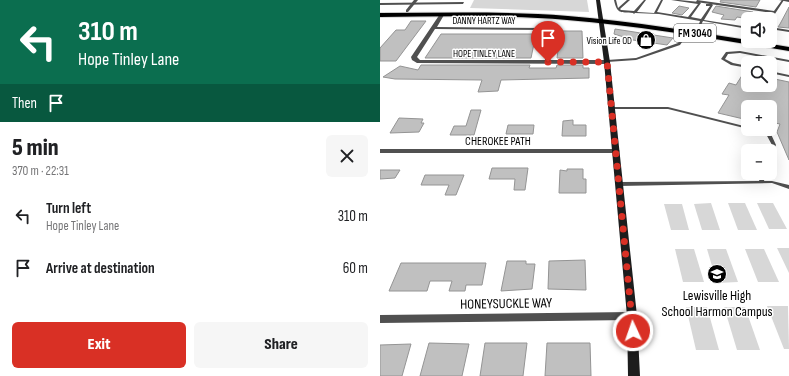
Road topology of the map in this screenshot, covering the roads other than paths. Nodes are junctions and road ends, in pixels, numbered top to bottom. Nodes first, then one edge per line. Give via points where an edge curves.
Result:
1 (598, 0) edge
2 (615, 0) edge
3 (629, 0) edge
4 (642, 0) edge
5 (645, 0) edge
6 (662, 0) edge
7 (672, 0) edge
8 (689, 0) edge
9 (782, 0) edge
10 (789, 1) edge
11 (415, 2) edge
12 (463, 3) dead end
13 (380, 4) edge
14 (700, 4) junction
15 (641, 5) junction
16 (618, 10) junction
17 (380, 11) edge
18 (407, 11) junction
19 (634, 12) junction
20 (775, 12) joint
21 (658, 14) junction
22 (380, 15) edge
23 (442, 15) junction
24 (598, 17) junction
25 (689, 18) junction
26 (702, 20) junction
27 (659, 22) dead end
28 (686, 25) dead end
29 (699, 27) junction
30 (741, 27) edge
31 (433, 28) junction
32 (706, 29) dead end
33 (777, 29) edge
34 (789, 31) edge
35 (688, 32) junction
36 (777, 40) edge
37 (789, 42) edge
38 (789, 49) edge
39 (762, 56) edge
40 (777, 59) edge
41 (607, 61) junction
42 (789, 61) edge
43 (548, 62) junction
44 (741, 66) edge
45 (777, 73) edge
46 (789, 76) edge
47 (612, 108) junction
48 (741, 126) edge
49 (380, 151) edge
50 (616, 151) junction
51 (761, 182) joint
52 (619, 184) junction
53 (789, 187) edge
54 (632, 316) junction
55 (380, 319) edge
56 (634, 376) edge

1 - 24 street
2 - 16 lane
3 - 16 lane
4 - 15 lane via 638,4
5 - 15 lane
6 - 21 lane via 655,13
7 - 14 lane
8 - 20 lane
9 - 10 street
9 - 20 lane
11 - 12 lane
11 - 13 lane
11 - 18 street
14 - 25 lane
14 - 26 lane via 712,6
15 - 19 lane
16 - 19 lane
17 - 18 main road, FM 3040
18 - 24 main road, FM 3040 via 509,11
19 - 21 lane
21 - 25 lane
22 - 23 main road, FM 3040
23 - 24 main road, FM 3040
23 - 31 street, HOPE TINLEY LANE
24 - 27 main road, FM 3040
24 - 35 main road, FM 3040
24 - 41 street
25 - 26 lane
26 - 29 lane
26 - 30 lane
28 - 29 main road, FM 3040
29 - 32 main road, FM 3040
31 - 43 street, DANNY HARTZ WAY via 546,29 552,32
31 - 43 street, HOPE TINLEY LANE via 414,57 419,62
33 - 34 lane
35 - 38 main road, FM 3040
35 - 41 lane via 679,44 636,59
36 - 37 main road
39 - 44 lane via 740,52 727,53 723,59
40 - 42 lane
41 - 43 street, HOPE TINLEY LANE
41 - 47 street
45 - 46 lane
47 - 48 lane via 668,108
47 - 50 street
49 - 50 street, CHEROKEE PATH
50 - 52 street
51 - 52 lane
51 - 53 lane
52 - 54 street
54 - 55 street, HONEYSUCKLE WAY
54 - 56 street

